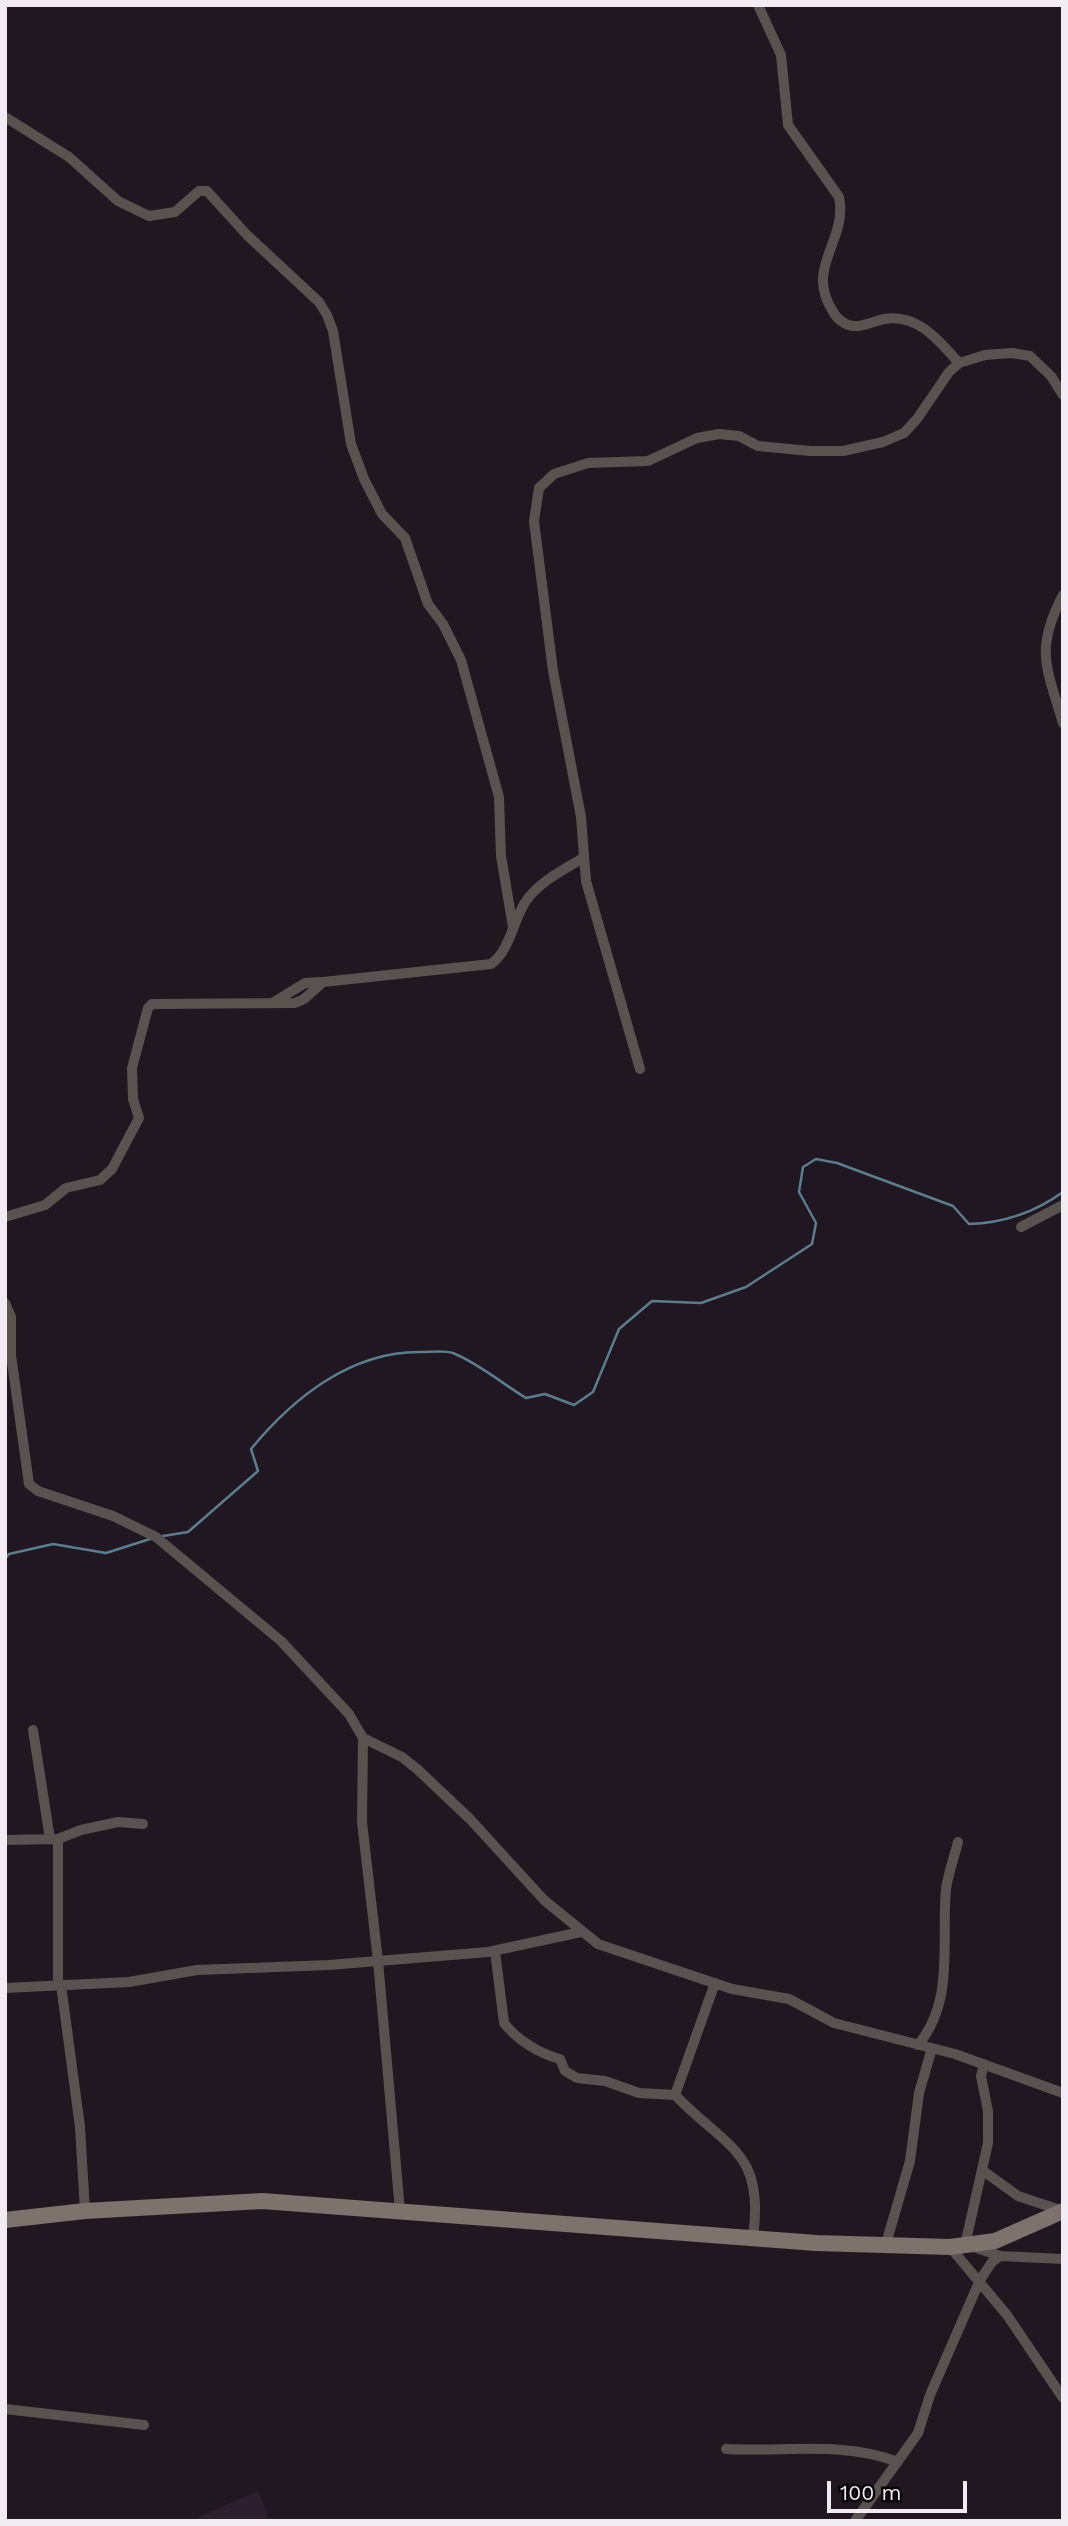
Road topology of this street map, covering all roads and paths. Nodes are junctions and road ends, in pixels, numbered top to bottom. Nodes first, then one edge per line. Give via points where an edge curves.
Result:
1 (758, 5) edge
2 (5, 117) edge
3 (959, 363) junction
4 (1063, 395) edge
5 (1063, 595) edge
6 (1063, 723) edge
7 (583, 858) junction
8 (513, 927) junction
9 (640, 1069) dead end
10 (1063, 1205) edge
11 (5, 1217) edge
12 (1021, 1227) dead end
13 (5, 1303) edge
14 (33, 1730) dead end
15 (363, 1738) junction
16 (143, 1824) dead end
17 (54, 1839) junction
18 (5, 1840) edge
19 (958, 1842) dead end
20 (581, 1932) junction
21 (495, 1951) junction
22 (378, 1961) junction
23 (715, 1983) junction
24 (60, 1986) junction
25 (5, 1988) edge
26 (918, 2045) junction
27 (932, 2048) junction
28 (984, 2064) junction
29 (1063, 2093) edge
30 (675, 2095) junction
31 (982, 2170) junction
32 (85, 2211) junction
33 (400, 2211) junction
34 (1063, 2211) edge
35 (5, 2220) edge
36 (753, 2237) junction
37 (961, 2245) junction
38 (885, 2247) junction
39 (1000, 2256) junction
40 (1063, 2259) edge
41 (980, 2280) junction
42 (1063, 2398) edge
43 (5, 2409) edge
44 (144, 2425) dead end
45 (726, 2449) dead end
46 (898, 2462) junction
47 (855, 2521) edge

1 - 3 street via 781,55 788,125 839,197 838,229 821,274 834,314 855,326 884,319 913,321
2 - 8 street via 69,157 118,201 149,216 175,212 199,191 213,194 228,217 320,302 333,331 351,444 364,479 382,514 405,538 428,604 461,660 499,797 501,856
3 - 4 street via 998,353 1024,354 1039,363
3 - 7 street via 904,433 883,442 843,451 791,450 719,434 697,438 648,461 589,463 554,474 539,488 534,521 553,671 581,817
5 - 6 street via 1044,641
7 - 8 street via 537,888
7 - 9 street
8 - 11 street via 491,964 323,982 300,1002 159,1003 148,1007 132,1068 137,1128 112,1169 100,1180 66,1188 33,1210
10 - 12 street
13 - 15 street via 11,1317 11,1355 29,1484 38,1492 113,1516 156,1537 281,1641 349,1714
14 - 17 street
15 - 20 street via 402,1756 417,1769
15 - 22 street via 362,1822
16 - 17 street via 118,1822
17 - 18 street
17 - 24 street
19 - 26 street via 946,1891 938,2011
20 - 21 street
20 - 23 street via 610,1948
21 - 22 street
21 - 30 street via 504,2023 509,2029 543,2054 560,2059 572,2077 605,2081 639,2093
22 - 24 street via 197,1970 129,1982
22 - 33 street
23 - 26 street via 775,1995 834,2023
23 - 30 street
24 - 25 street
24 - 32 street via 80,2127
26 - 27 street
27 - 28 street
27 - 38 street via 919,2093 910,2161
28 - 29 street
28 - 31 street via 981,2076 988,2143
30 - 36 street via 746,2163 756,2193
31 - 34 street via 1018,2196
31 - 37 street
32 - 33 street via 262,2201
32 - 35 street
33 - 36 street
34 - 37 street via 995,2241
36 - 38 street
37 - 38 street
37 - 39 street
37 - 41 street
39 - 40 street
39 - 41 street
41 - 42 street
41 - 46 street via 918,2433
43 - 44 street
45 - 46 street via 845,2449
46 - 47 street

